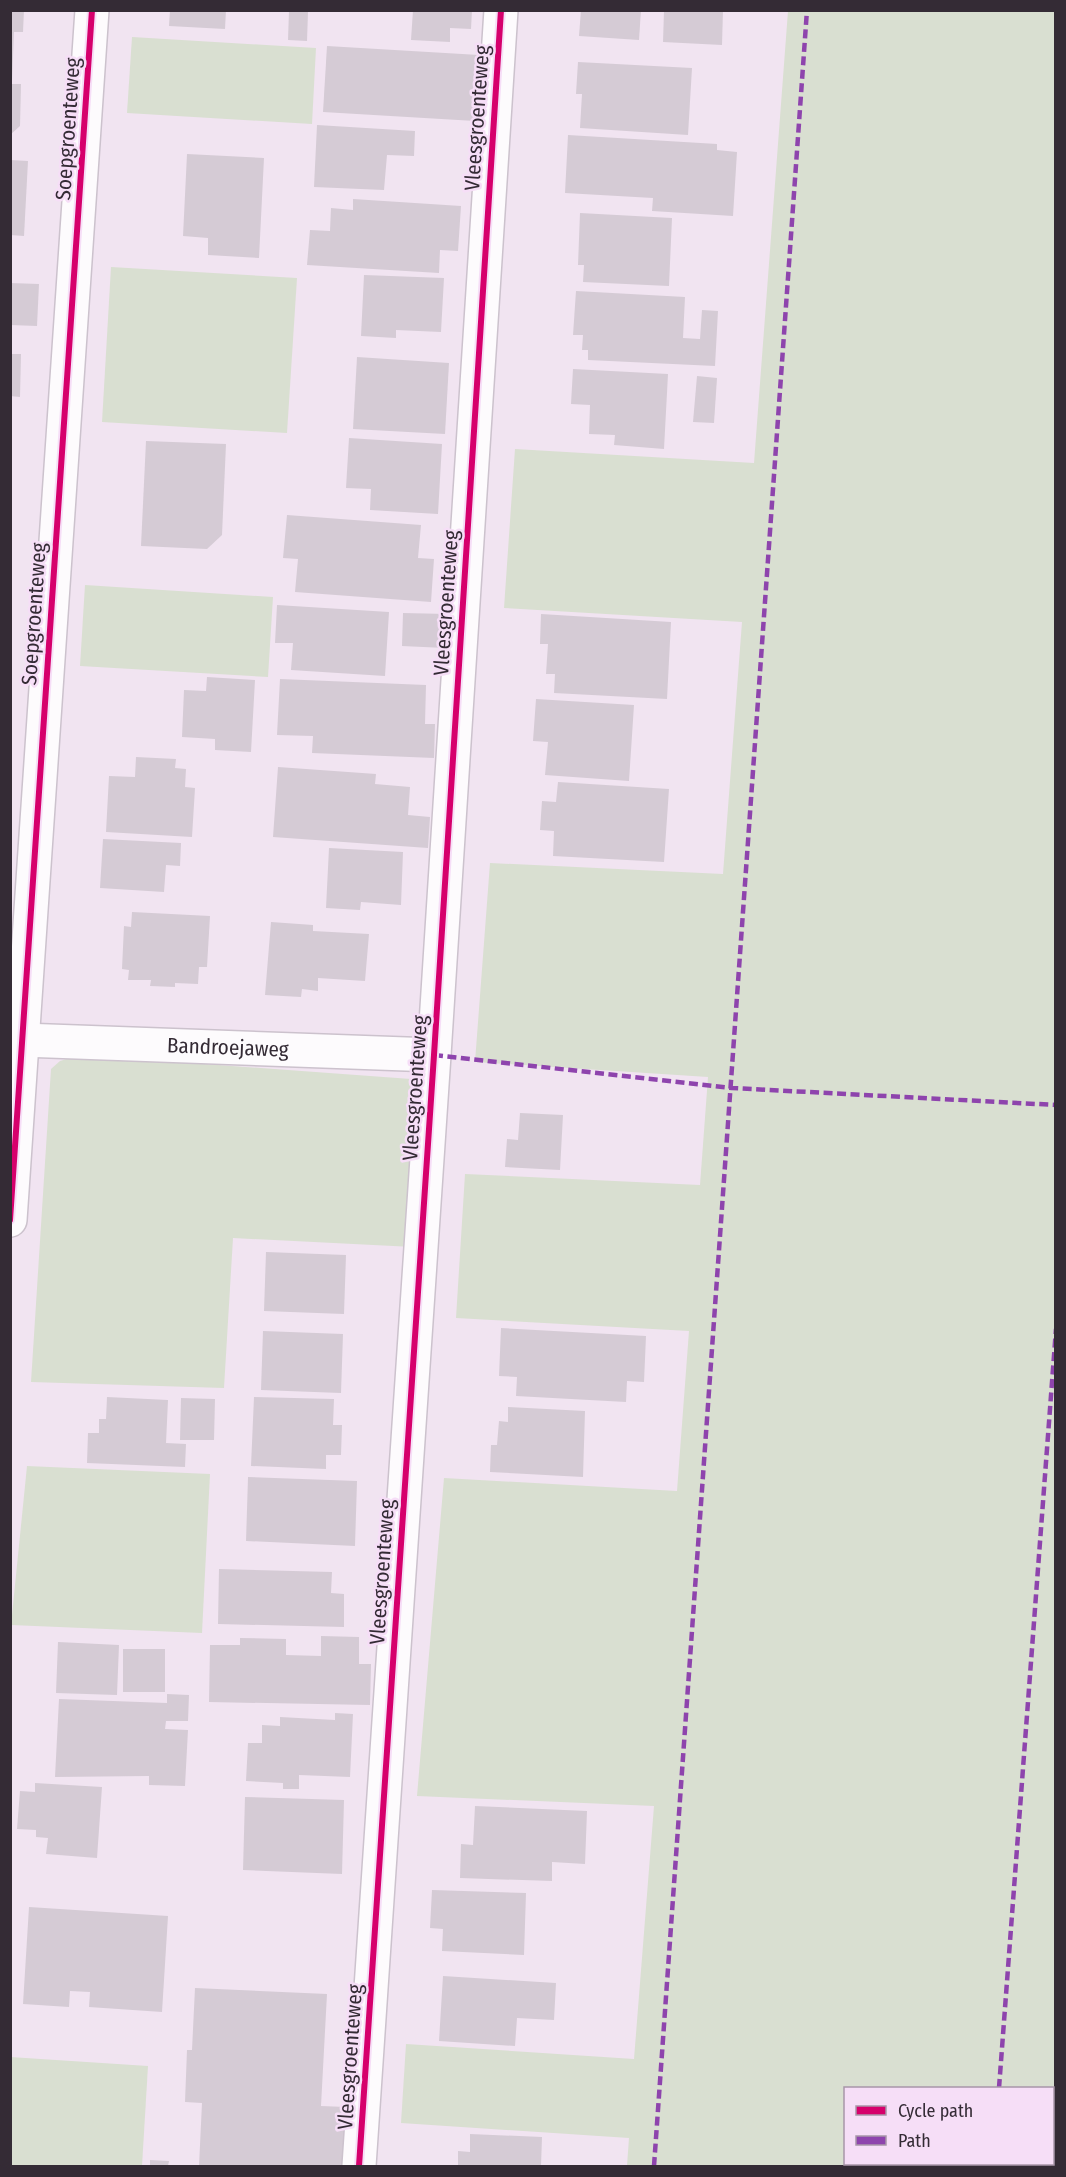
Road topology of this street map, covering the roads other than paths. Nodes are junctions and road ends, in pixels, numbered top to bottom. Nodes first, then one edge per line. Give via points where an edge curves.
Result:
1 (92, 10) edge
2 (501, 10) edge
3 (22, 1040) junction
4 (434, 1055) junction
5 (10, 1220) edge
6 (359, 2166) edge

1 - 3 street, Soepgroenteweg
2 - 4 street, Vleesgroenteweg
3 - 4 street, Bandroejaweg
3 - 5 street, Soepgroenteweg
4 - 6 street, Vleesgroenteweg

